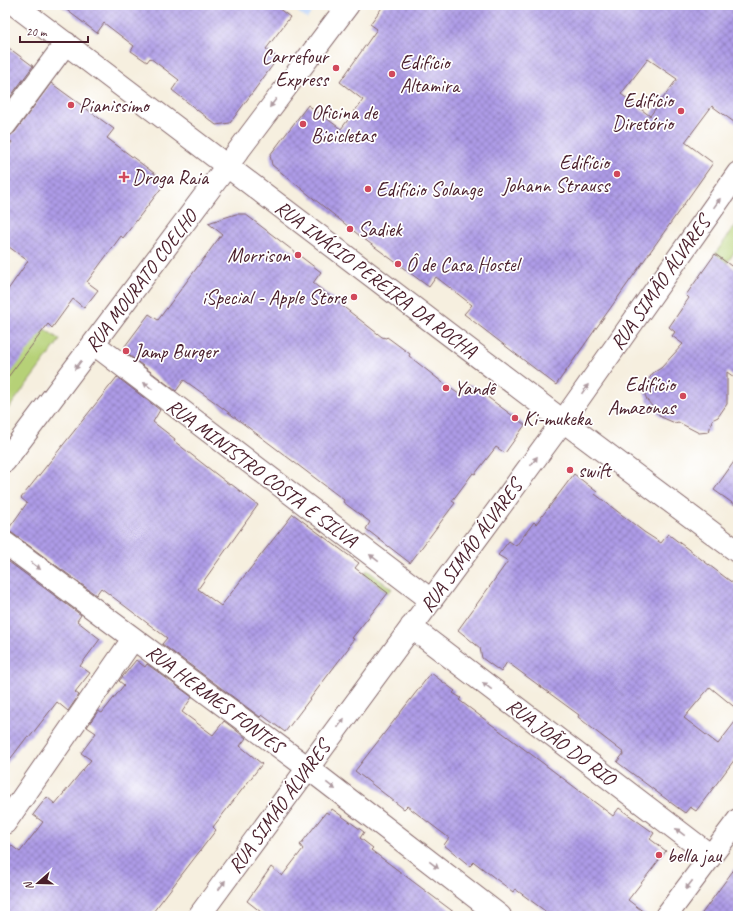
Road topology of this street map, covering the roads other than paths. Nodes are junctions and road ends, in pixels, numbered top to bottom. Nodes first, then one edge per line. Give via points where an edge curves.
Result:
1 (15, 5) edge
2 (348, 5) edge
3 (66, 44) junction
4 (5, 125) edge
5 (227, 165) junction
6 (738, 173) edge
7 (94, 344) junction
8 (563, 421) junction
9 (5, 460) edge
10 (5, 543) edge
11 (738, 552) edge
12 (431, 600) junction
13 (411, 627) junction
14 (134, 638) junction
15 (308, 768) junction
16 (738, 820) edge
17 (5, 823) edge
18 (711, 856) junction
19 (199, 916) edge
20 (500, 916) edge
21 (666, 916) edge

1 - 3 street, RUA INÁCIO PEREIRA DA ROCHA
2 -> 5 street, RUA MOURATO COELHO
3 - 4 street
3 - 5 street, RUA INÁCIO PEREIRA DA ROCHA
5 - 7 street, RUA MOURATO COELHO
5 - 8 street, RUA INÁCIO PEREIRA DA ROCHA
8 -> 6 street, RUA SIMÃO ÁLVARES
7 -> 9 street, RUA MOURATO COELHO
12 -> 7 street, RUA MINISTRO COSTA E SILVA
8 - 11 street, RUA INÁCIO PEREIRA DA ROCHA
12 -> 8 street, RUA SIMÃO ÁLVARES
10 -> 14 street, RUA HERMES FONTES
12 - 13 street, RUA SIMÃO ÁLVARES
15 -> 13 street, RUA SIMÃO ÁLVARES
18 -> 13 street, RUA JOÃO DO RIO
14 - 15 street, RUA HERMES FONTES
14 - 17 street
19 -> 15 street, RUA SIMÃO ÁLVARES
15 -> 20 street, RUA HERMES FONTES
16 - 18 street
18 -> 21 street

